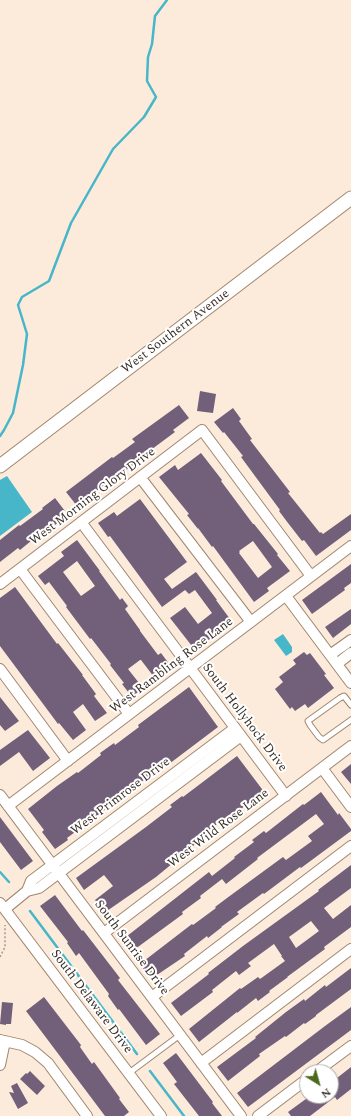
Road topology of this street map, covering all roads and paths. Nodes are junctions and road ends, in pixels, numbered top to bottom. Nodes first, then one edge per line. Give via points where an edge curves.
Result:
1 (351, 198) edge
2 (0, 466) edge
3 (140, 477) junction
4 (80, 522) junction
5 (351, 546) edge
6 (20, 569) junction
7 (311, 576) junction
8 (0, 584) edge
9 (286, 596) junction
10 (251, 622) junction
11 (351, 640) edge
12 (351, 653) edge
13 (333, 659) junction
14 (190, 668) junction
15 (0, 669) edge
16 (351, 683) edge
17 (351, 705) edge
18 (129, 714) junction
19 (351, 720) edge
20 (238, 732) junction
21 (351, 746) edge
22 (68, 761) junction
23 (322, 768) junction
24 (0, 795) edge
25 (286, 796) junction
26 (8, 806) junction
27 (351, 807) edge
28 (351, 846) edge
29 (52, 865) junction
30 (59, 874) junction
31 (27, 891) junction
32 (2, 906) edge
33 (104, 933) junction
34 (351, 948) edge
35 (0, 957) edge
36 (152, 997) junction
37 (180, 1035) junction
38 (2, 1041) edge
39 (351, 1046) edge
40 (201, 1062) junction
41 (327, 1064) edge
42 (0, 1065) edge
43 (129, 1073) junction
44 (299, 1085) edge
45 (87, 1116) edge
46 (161, 1116) edge
47 (241, 1116) edge
48 (258, 1116) edge

1 - 2 main road, West Southern Avenue
3 - 4 street, West Morning Glory Drive
3 - 7 street, West Morning Glory Drive via 202,430
3 - 10 street
4 - 6 street, West Morning Glory Drive
4 - 14 street, South Hollyhock Drive
5 - 7 street, West Rambling Rose Lane
6 - 8 street, West Morning Glory Drive
6 - 18 street
7 - 9 street, West Rambling Rose Lane
9 - 10 street, West Rambling Rose Lane
9 - 13 street
10 - 14 street, West Rambling Rose Lane
11 - 13 street
12 - 13 street
13 - 16 street
14 - 18 street, West Rambling Rose Lane
14 - 20 street, South Hollyhock Drive
15 - 22 street
17 - 19 lane via 344,696 308,721 323,740
18 - 22 street, West Rambling Rose Lane
20 - 25 street, South Hollyhock Drive
20 - 29 street, West Primrose Drive
20 - 30 street, West Primrose Drive
21 - 23 street, West Wild Rose Lane
22 - 26 street, West Rambling Rose Lane
23 - 25 street, West Wild Rose Lane
23 - 27 street
24 - 26 street, South Sunrise Drive
25 - 33 street, West Wild Rose Lane
26 - 29 street, South Sunrise Drive
28 - 36 street
29 - 30 street, South Sunrise Drive
29 - 31 street, West Primrose Drive via 31,880
30 - 31 street, West Primrose Drive via 39,888
30 - 33 street, South Sunrise Drive
31 - 32 street, West Primrose Drive
32 - 35 path via 5,947
32 - 43 street, South Delaware Drive
33 - 36 street, South Sunrise Drive
34 - 40 street
36 - 37 street, South Sunrise Drive
37 - 40 street, South Sunrise Drive
37 - 43 lane
38 - 42 street
38 - 45 street via 22,1045 48,1063
39 - 41 street
40 - 47 street, South Sunrise Drive
43 - 46 street, South Delaware Drive
44 - 48 street

